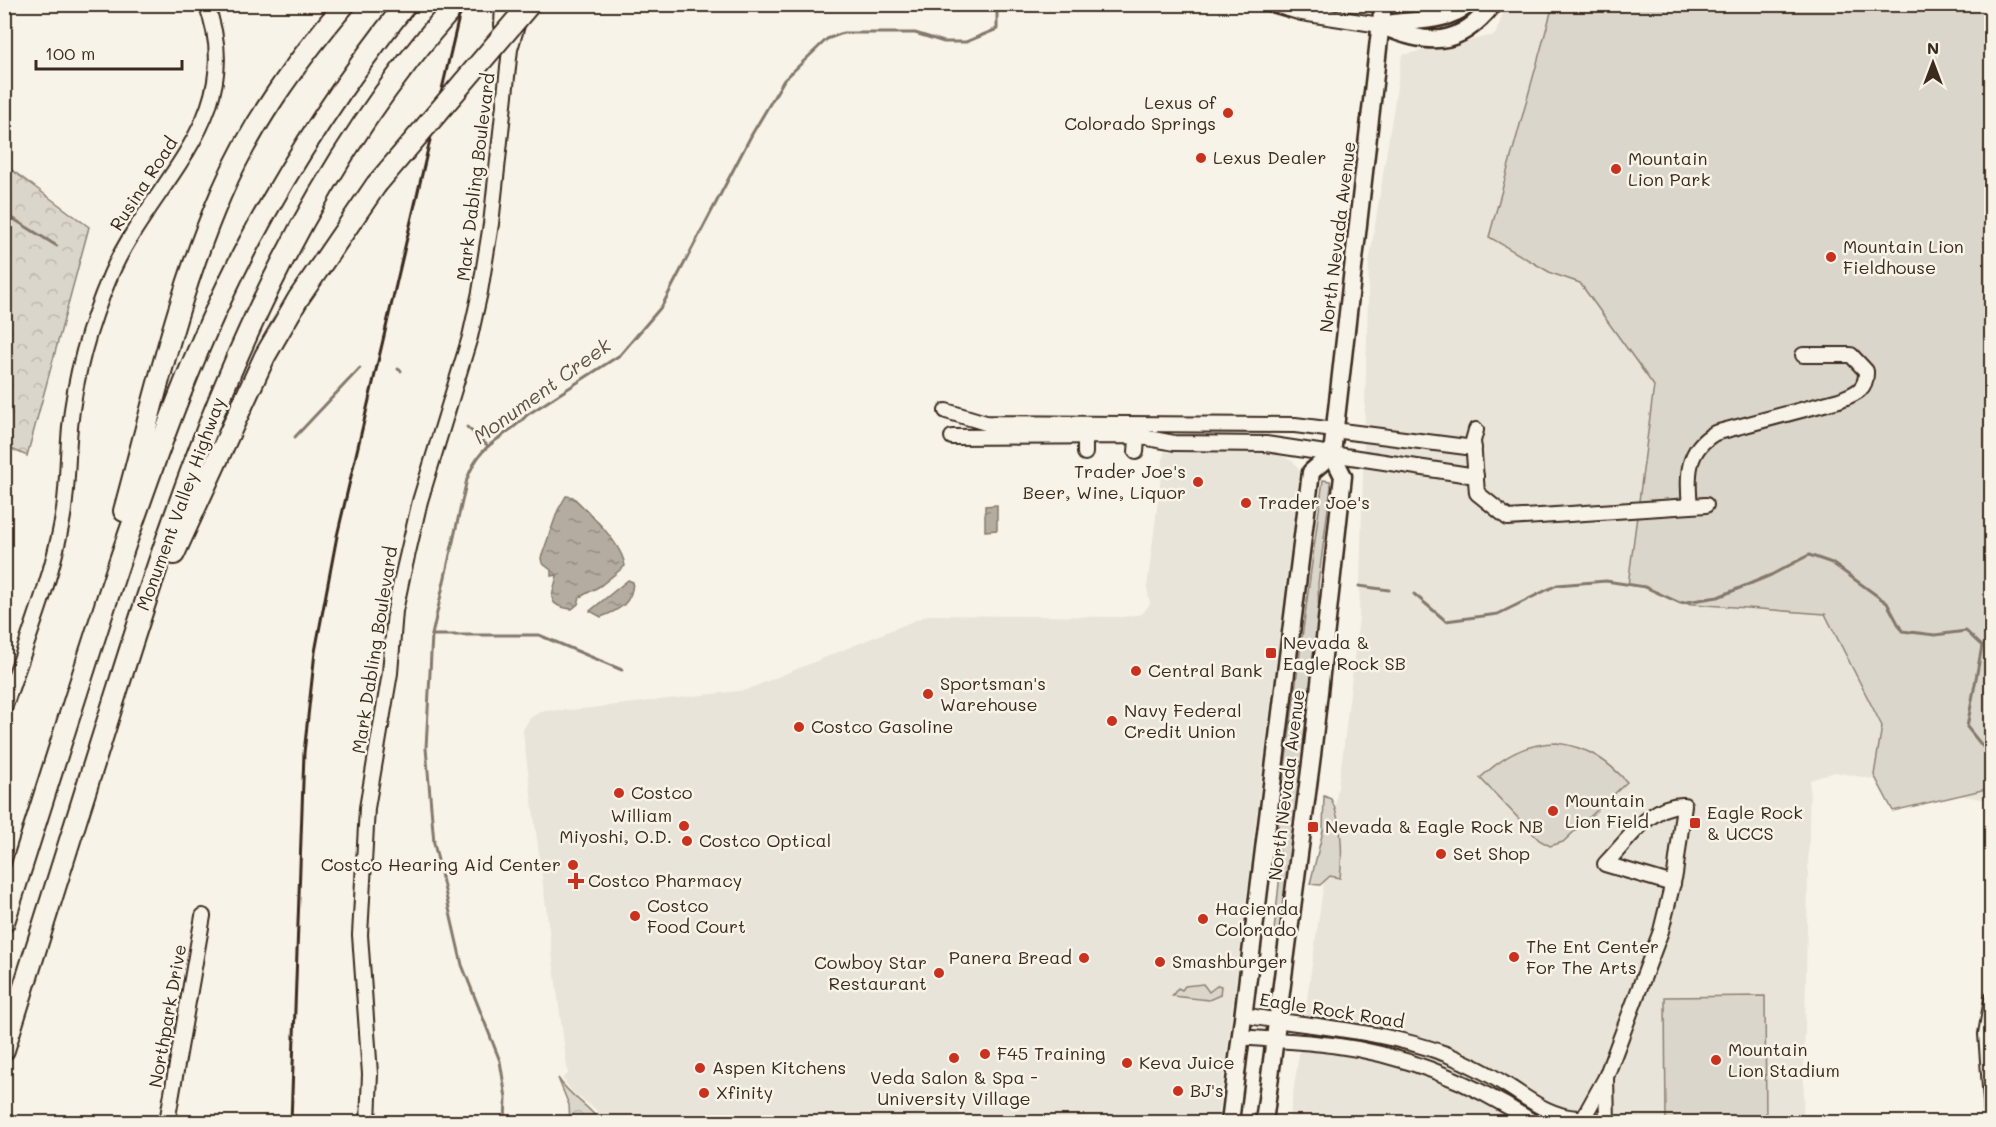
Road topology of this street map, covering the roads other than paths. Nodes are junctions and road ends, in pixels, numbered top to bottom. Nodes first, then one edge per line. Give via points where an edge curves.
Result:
1 (206, 4) edge
2 (345, 4) edge
3 (406, 4) edge
4 (456, 4) edge
5 (503, 4) edge
6 (519, 4) edge
7 (530, 4) edge
8 (1270, 4) edge
9 (1383, 4) edge
10 (1469, 4) edge
11 (1493, 4) edge
12 (1380, 25) junction
13 (510, 49) junction
14 (1803, 355) dead end
15 (946, 411) dead end
16 (1085, 430) junction
17 (1138, 430) junction
18 (1335, 430) junction
19 (1476, 430) dead end
20 (952, 437) dead end
21 (1474, 448) junction
22 (1137, 452) dead end
23 (1085, 453) dead end
24 (1332, 454) junction
25 (1476, 476) junction
26 (1706, 505) dead end
27 (1690, 506) junction
28 (113, 704) junction
29 (4, 709) edge
30 (66, 728) junction
31 (1673, 884) junction
32 (203, 916) dead end
33 (4, 922) edge
34 (1992, 999) edge
35 (1243, 1015) junction
36 (1277, 1021) junction
37 (1240, 1037) junction
38 (1275, 1041) junction
39 (4, 1050) edge
40 (1606, 1077) junction
41 (1992, 1114) edge
42 (1578, 1119) edge
43 (167, 1122) edge
44 (368, 1122) edge
45 (1230, 1122) edge
46 (1264, 1122) edge
47 (1533, 1122) edge
48 (1607, 1122) edge

1 - 29 street, Rusina Road via 218,53 210,109 112,272 98,306 77,380 62,522
2 - 30 highway via 307,49 247,141 200,245
3 - 30 highway, Monument Valley Highway via 371,48 284,179 221,300 138,507
4 - 28 highway, Monument Valley Highway via 412,54 325,187 247,332 186,483
5 - 13 street, Mark Dabling Boulevard via 502,24
6 - 13 street, Mark Dabling Boulevard
7 - 28 highway, bridge via 376,185 298,299 265,356 187,524
8 - 12 street
9 - 12 main road, North Nevada Avenue
10 - 12 main road via 1437,20 1413,19
11 - 12 main road via 1468,30 1433,40 1413,39
12 - 18 main road, North Nevada Avenue
13 - 44 street, Mark Dabling Boulevard via 478,301 420,501 402,578 367,808 360,935 369,1040
14 - 27 street via 1851,355 1866,371 1864,385 1859,392 1839,400 1707,438 1690,461
15 - 16 street via 986,423
16 - 17 street
16 - 20 street
16 - 23 street
17 - 18 street via 1295,425
17 - 22 street
17 - 24 street via 1174,443 1266,444
18 - 21 street
18 - 24 main road, North Nevada Avenue
19 - 21 street
21 - 25 street
24 - 25 street
24 - 35 main road, North Nevada Avenue via 1311,472
24 - 36 main road, North Nevada Avenue via 1343,476
25 - 27 street via 1477,493 1508,518
26 - 27 street
28 - 39 highway, Monument Valley Highway
30 - 33 highway, Monument Valley Highway
31 - 31 street via 1605,864 1658,810 1671,804 1684,806
31 - 40 street via 1661,931
32 - 43 street, Northpark Drive via 196,999
34 - 41 street via 1986,1034
35 - 36 street, Eagle Rock Road
35 - 37 main road, North Nevada Avenue
36 - 38 main road, North Nevada Avenue
36 - 42 street, Eagle Rock Road via 1414,1043 1489,1075 1551,1114
37 - 38 street, Eagle Rock Road
37 - 45 main road, North Nevada Avenue
38 - 46 main road, North Nevada Avenue
38 - 47 street, Eagle Rock Road via 1332,1045 1408,1063 1476,1089
40 - 42 street
40 - 48 street
42 - 48 street, Eagle Rock Road via 1593,1115

